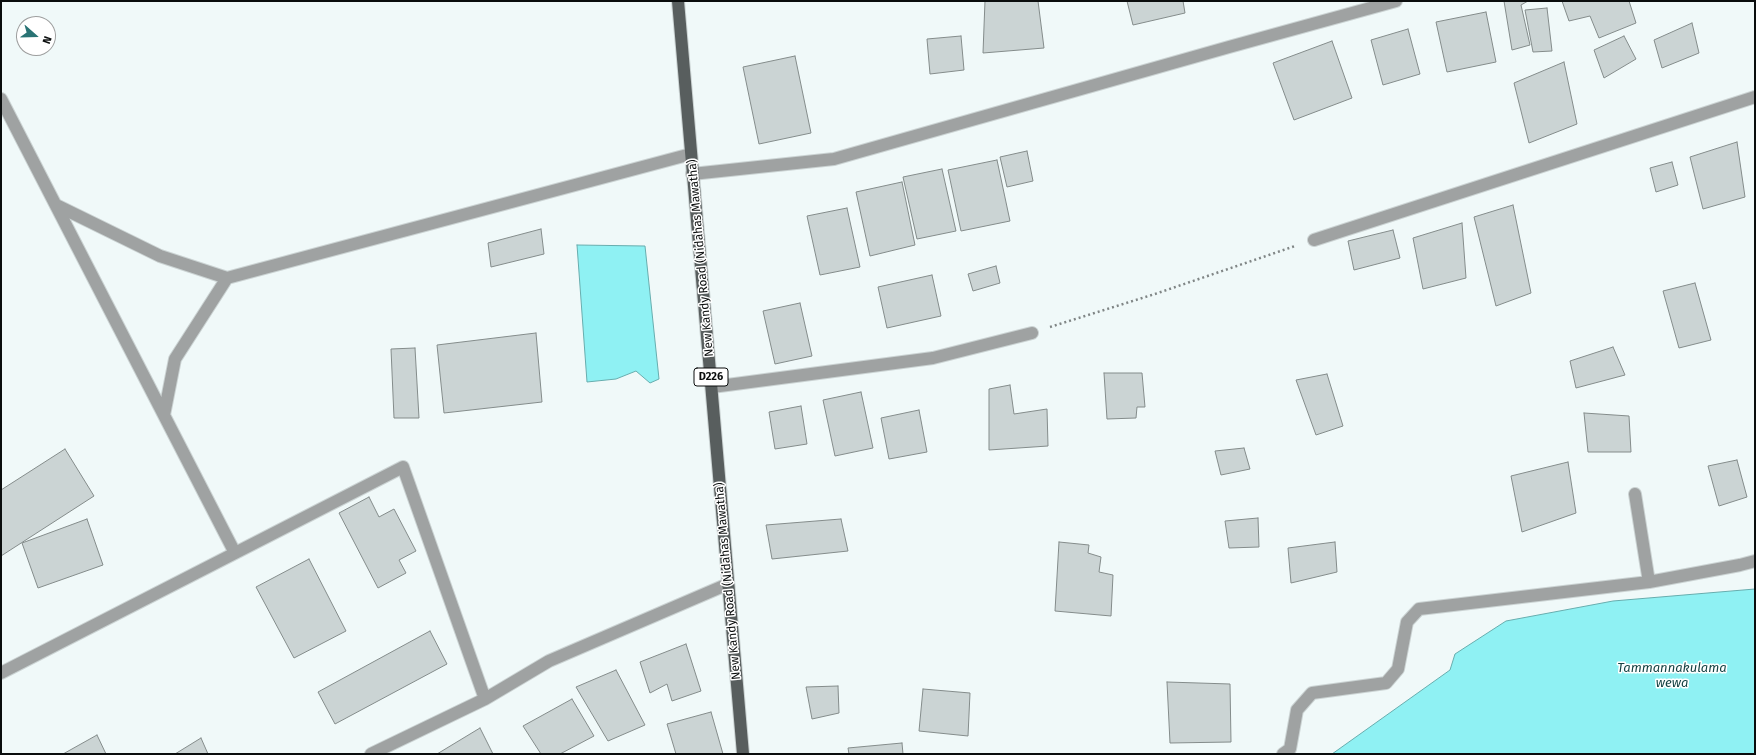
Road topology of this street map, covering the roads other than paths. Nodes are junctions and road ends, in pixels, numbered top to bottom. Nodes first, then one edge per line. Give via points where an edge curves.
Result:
1 (678, 1) edge
2 (1396, 1) edge
3 (1755, 97) edge
4 (2, 105) edge
5 (691, 154) junction
6 (692, 174) junction
7 (56, 205) junction
8 (1314, 240) road end
9 (227, 278) junction
10 (1032, 333) road end
11 (712, 387) junction
12 (164, 415) junction
13 (1635, 494) dead end
14 (235, 553) junction
15 (1755, 561) edge
16 (1649, 582) junction
17 (728, 584) junction
18 (1, 673) edge
19 (485, 699) junction
20 (371, 754) edge
21 (743, 754) edge
22 (1283, 754) edge

1 - 5 main road, New Kandy Road (Nidahas Mawatha) / D226
2 - 6 street via 834,159
3 - 8 street
4 - 7 street
5 - 6 main road, New Kandy Road (Nidahas Mawatha) / D226
5 - 9 street
6 - 11 main road, New Kandy Road (Nidahas Mawatha) / D226
7 - 9 street via 160,256
7 - 12 street
9 - 12 street via 175,359
10 - 11 street via 933,358
11 - 17 main road, New Kandy Road (Nidahas Mawatha) / D226
12 - 14 street
13 - 16 street
14 - 18 street
14 - 19 street via 403,467
15 - 16 street
16 - 22 street via 1418,609 1407,622 1398,669 1386,683 1312,693 1297,710 1290,749
17 - 19 street via 549,661
17 - 21 main road, New Kandy Road (Nidahas Mawatha) / D226
19 - 20 street

